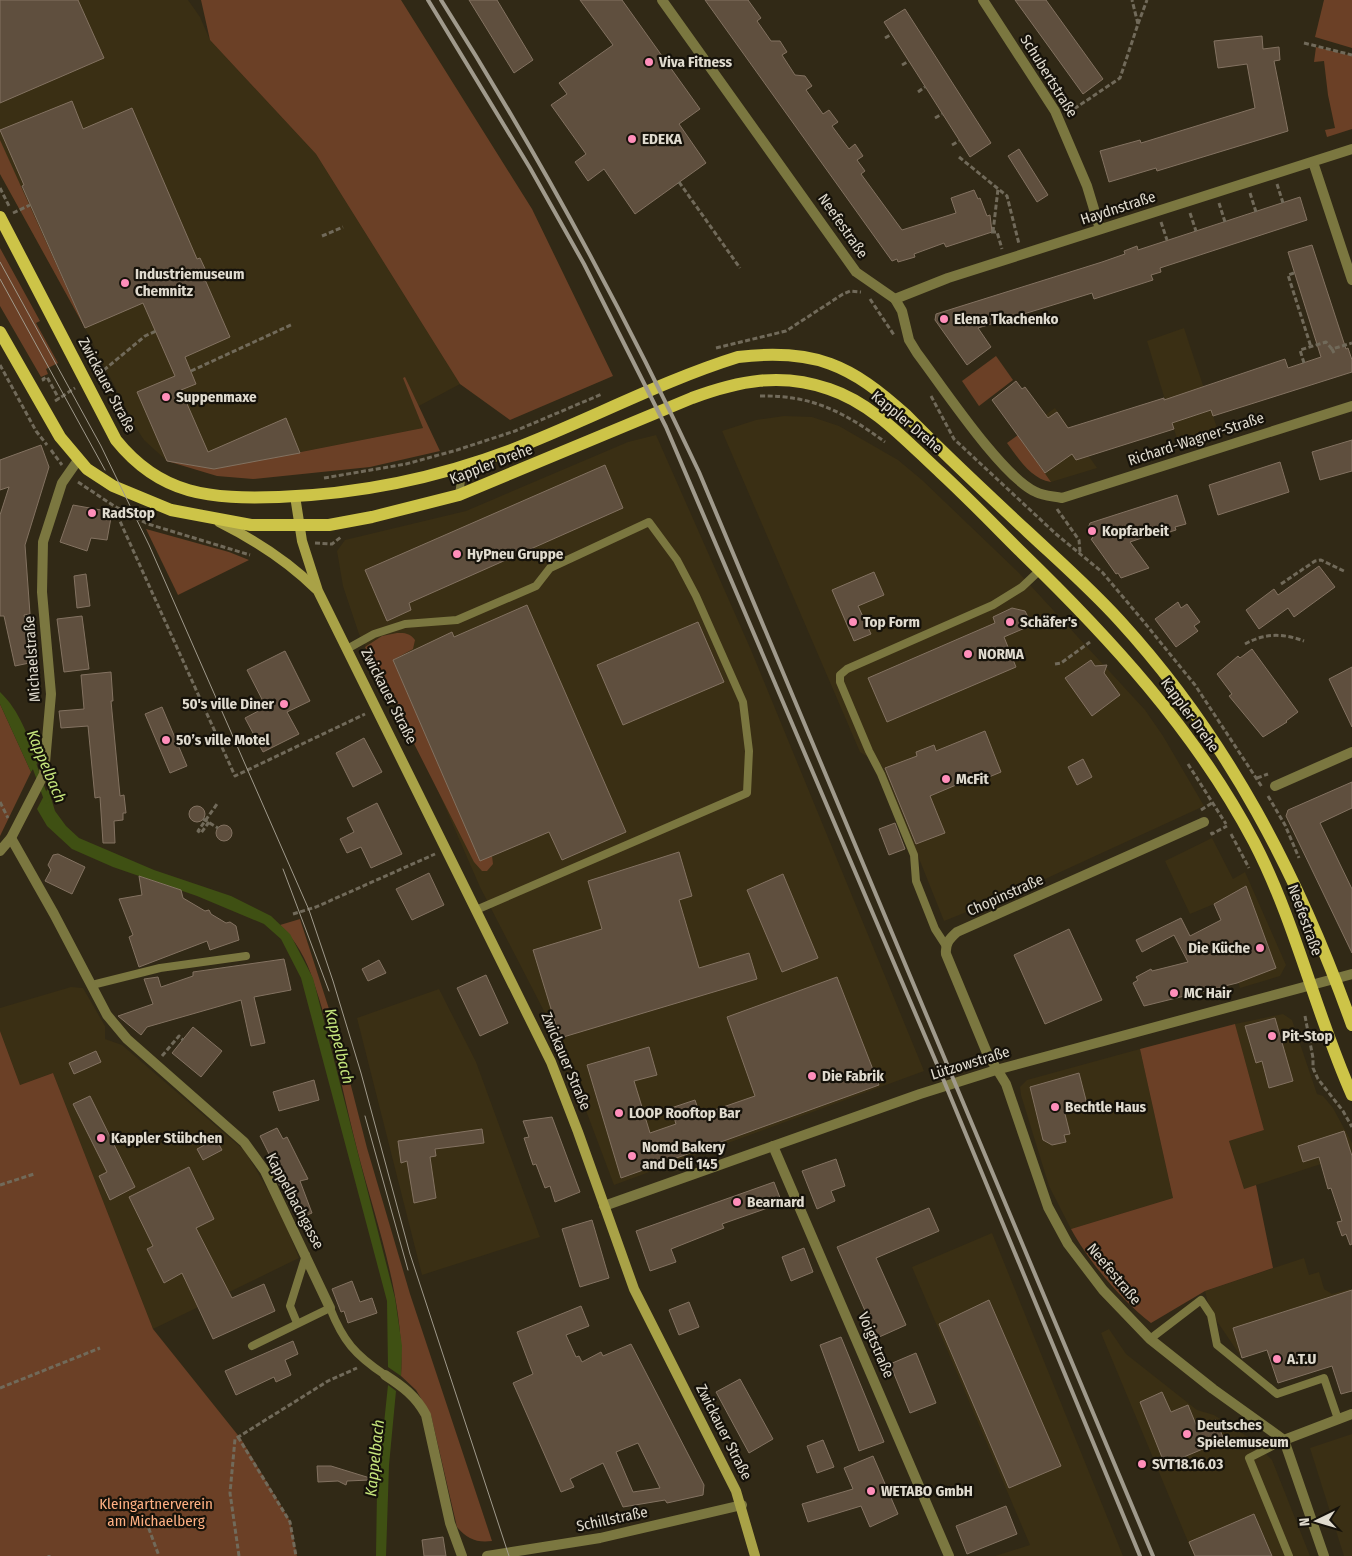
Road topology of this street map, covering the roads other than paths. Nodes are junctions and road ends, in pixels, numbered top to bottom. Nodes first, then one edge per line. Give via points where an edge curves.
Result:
1 (662, 0) edge
2 (983, 0) edge
3 (1352, 149) edge
4 (1313, 162) junction
5 (0, 217) edge
6 (1100, 229) junction
7 (1352, 280) edge
8 (895, 299) junction
9 (0, 332) edge
10 (1352, 406) edge
11 (78, 460) junction
12 (463, 466) junction
13 (459, 495) junction
14 (295, 496) junction
15 (214, 519) junction
16 (300, 526) junction
17 (1040, 570) junction
18 (318, 591) junction
19 (347, 649) junction
20 (1352, 752) edge
21 (1275, 786) dead end
22 (1204, 822) dead end
23 (11, 838) junction
24 (1254, 842) joint
25 (0, 851) edge
26 (1280, 853) joint
27 (476, 910) junction
28 (946, 946) junction
29 (246, 956) dead end
30 (1352, 974) edge
31 (1336, 979) junction
32 (92, 985) junction
33 (1312, 986) junction
34 (1352, 1026) edge
35 (996, 1070) junction
36 (1352, 1095) edge
37 (773, 1146) junction
38 (604, 1206) junction
39 (306, 1255) junction
40 (330, 1308) junction
41 (297, 1323) junction
42 (1150, 1339) junction
43 (252, 1346) dead end
44 (385, 1375) joint
45 (1352, 1414) edge
46 (1338, 1418) junction
47 (1284, 1440) junction
48 (742, 1505) junction
49 (462, 1556) edge
50 (487, 1556) edge
51 (755, 1556) edge
52 (949, 1556) edge
53 (1290, 1556) edge
54 (1324, 1556) edge

1 - 8 street, Neefestraße via 856,272
2 - 6 street, Schubertstraße via 1059,119 1087,186
3 - 4 street, Haydnstraße
4 - 6 street, Haydnstraße
4 - 7 street
5 - 14 main road, Zwickauer Straße via 116,440 136,463 166,482 197,493 263,498
6 - 8 street, Haydnstraße
8 - 10 street, Richard-Wagner-Straße via 902,311 909,340 989,448 1010,472 1034,491 1048,496 1062,498
9 - 11 main road, Zwickauer Straße via 43,408
11 - 15 main road, Zwickauer Straße via 113,486 171,510
11 - 23 street, Michaelstraße via 56,497 43,542 42,592 51,694 44,774
12 - 13 lane
12 - 14 main road, Kappler Drehe via 373,488
12 - 26 main road, Kappler Drehe via 511,450 738,357 786,355 842,368 876,387 1121,621 1202,723
13 - 16 main road, Kappler Drehe via 372,517 329,525
13 - 17 main road, Kappler Drehe via 723,387 751,380 790,379 830,389 876,415 968,497
14 - 16 main road, Zwickauer Straße
15 - 16 main road, Kappler Drehe via 259,526
15 - 18 main road, Zwickauer Straße via 300,572
16 - 18 main road, Zwickauer Straße
17 - 24 main road, Kappler Drehe via 1105,635 1154,692 1210,770
17 - 28 lane via 1022,587 993,605 847,668 840,675 840,682 914,855 919,889 935,929
18 - 19 main road, Zwickauer Straße
19 - 27 main road, Zwickauer Straße
19 - 27 lane via 374,634 405,624 457,620 536,586 550,568 649,522 677,560 696,596 743,702 749,751 747,793
20 - 21 street
22 - 28 street, Chopinstraße via 956,932
23 - 25 street, Michaelstraße
23 - 32 street, Kappelbachgasse
24 - 33 main road, Neefestraße via 1290,922
26 - 31 main road, Neefestraße
27 - 38 main road, Zwickauer Straße via 551,1062
28 - 35 street via 948,962
29 - 32 lane via 160,968
30 - 31 street, Lützowstraße
31 - 33 street, Lützowstraße
31 - 34 main road, Neefestraße
32 - 39 street, Kappelbachgasse via 107,1015 127,1039 244,1142 265,1171
33 - 35 street, Lützowstraße
33 - 36 main road, Neefestraße via 1335,1058
35 - 37 street, Lützowstraße
35 - 42 street, Neefestraße via 1006,1084 1048,1207 1068,1244 1103,1290
37 - 38 street, Lützowstraße
37 - 52 street, Voigtstraße
38 - 48 main road, Zwickauer Straße via 634,1289
39 - 40 street, Kappelbachgasse
39 - 41 lane via 290,1306
40 - 41 lane
40 - 44 lane, Kappelbachgasse via 340,1334 368,1364
41 - 43 lane
42 - 46 lane via 1201,1300 1211,1315 1217,1345 1277,1394 1324,1378
42 - 47 street, Neefestraße via 1212,1389
44 - 49 street, Kappelbachgasse via 405,1388 420,1403 426,1415 450,1523
45 - 46 street
46 - 47 street
47 - 53 lane via 1249,1458
47 - 54 street
48 - 50 street, Schillstraße via 600,1538
48 - 51 main road, Zwickauer Straße

